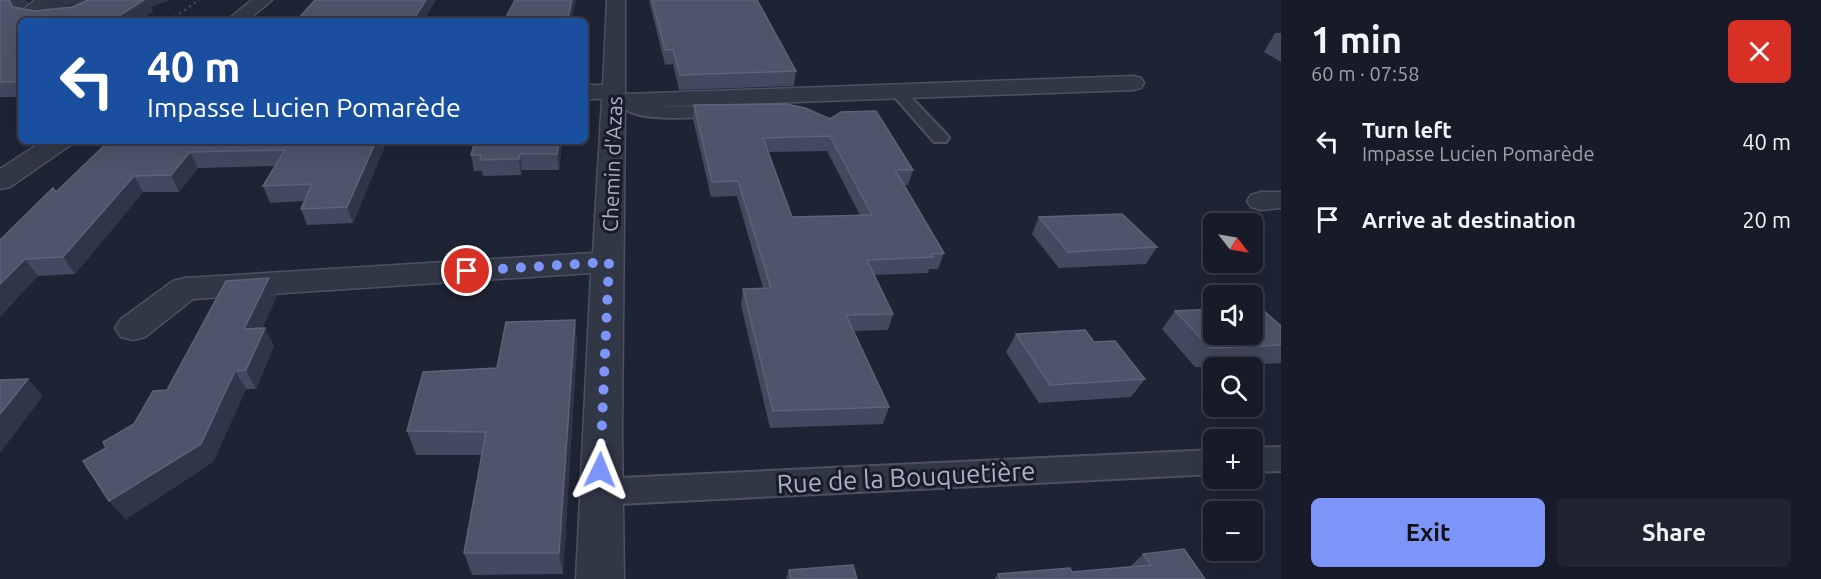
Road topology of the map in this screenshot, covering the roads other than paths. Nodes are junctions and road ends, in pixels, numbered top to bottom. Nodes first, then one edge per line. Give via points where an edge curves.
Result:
1 (17, 0) edge
2 (96, 0) edge
3 (262, 0) edge
4 (616, 0) edge
5 (46, 3) edge
6 (239, 18) edge
7 (1133, 83) dead end
8 (897, 91) junction
9 (609, 97) edge
10 (784, 111) edge
11 (940, 138) dead end
12 (56, 144) edge
13 (0, 181) edge
14 (609, 262) junction
15 (133, 328) dead end
16 (1281, 459) edge
17 (1263, 460) edge
18 (1203, 463) edge
19 (599, 492) junction
20 (600, 579) edge

1 - 5 street
2 - 5 street via 84,11 57,17 30,16 28,13
3 - 6 street
4 - 9 street, Chemin d'Azas
7 - 8 street
8 - 9 street
8 - 11 lane
9 - 10 lane via 646,112
9 - 14 street, Chemin d'Azas
12 - 13 street
14 - 15 street via 185,289
14 - 19 street, Chemin d'Azas
16 - 17 lane
18 - 19 lane, Rue de la Bouquetière
19 - 20 street, Chemin d'Azas

